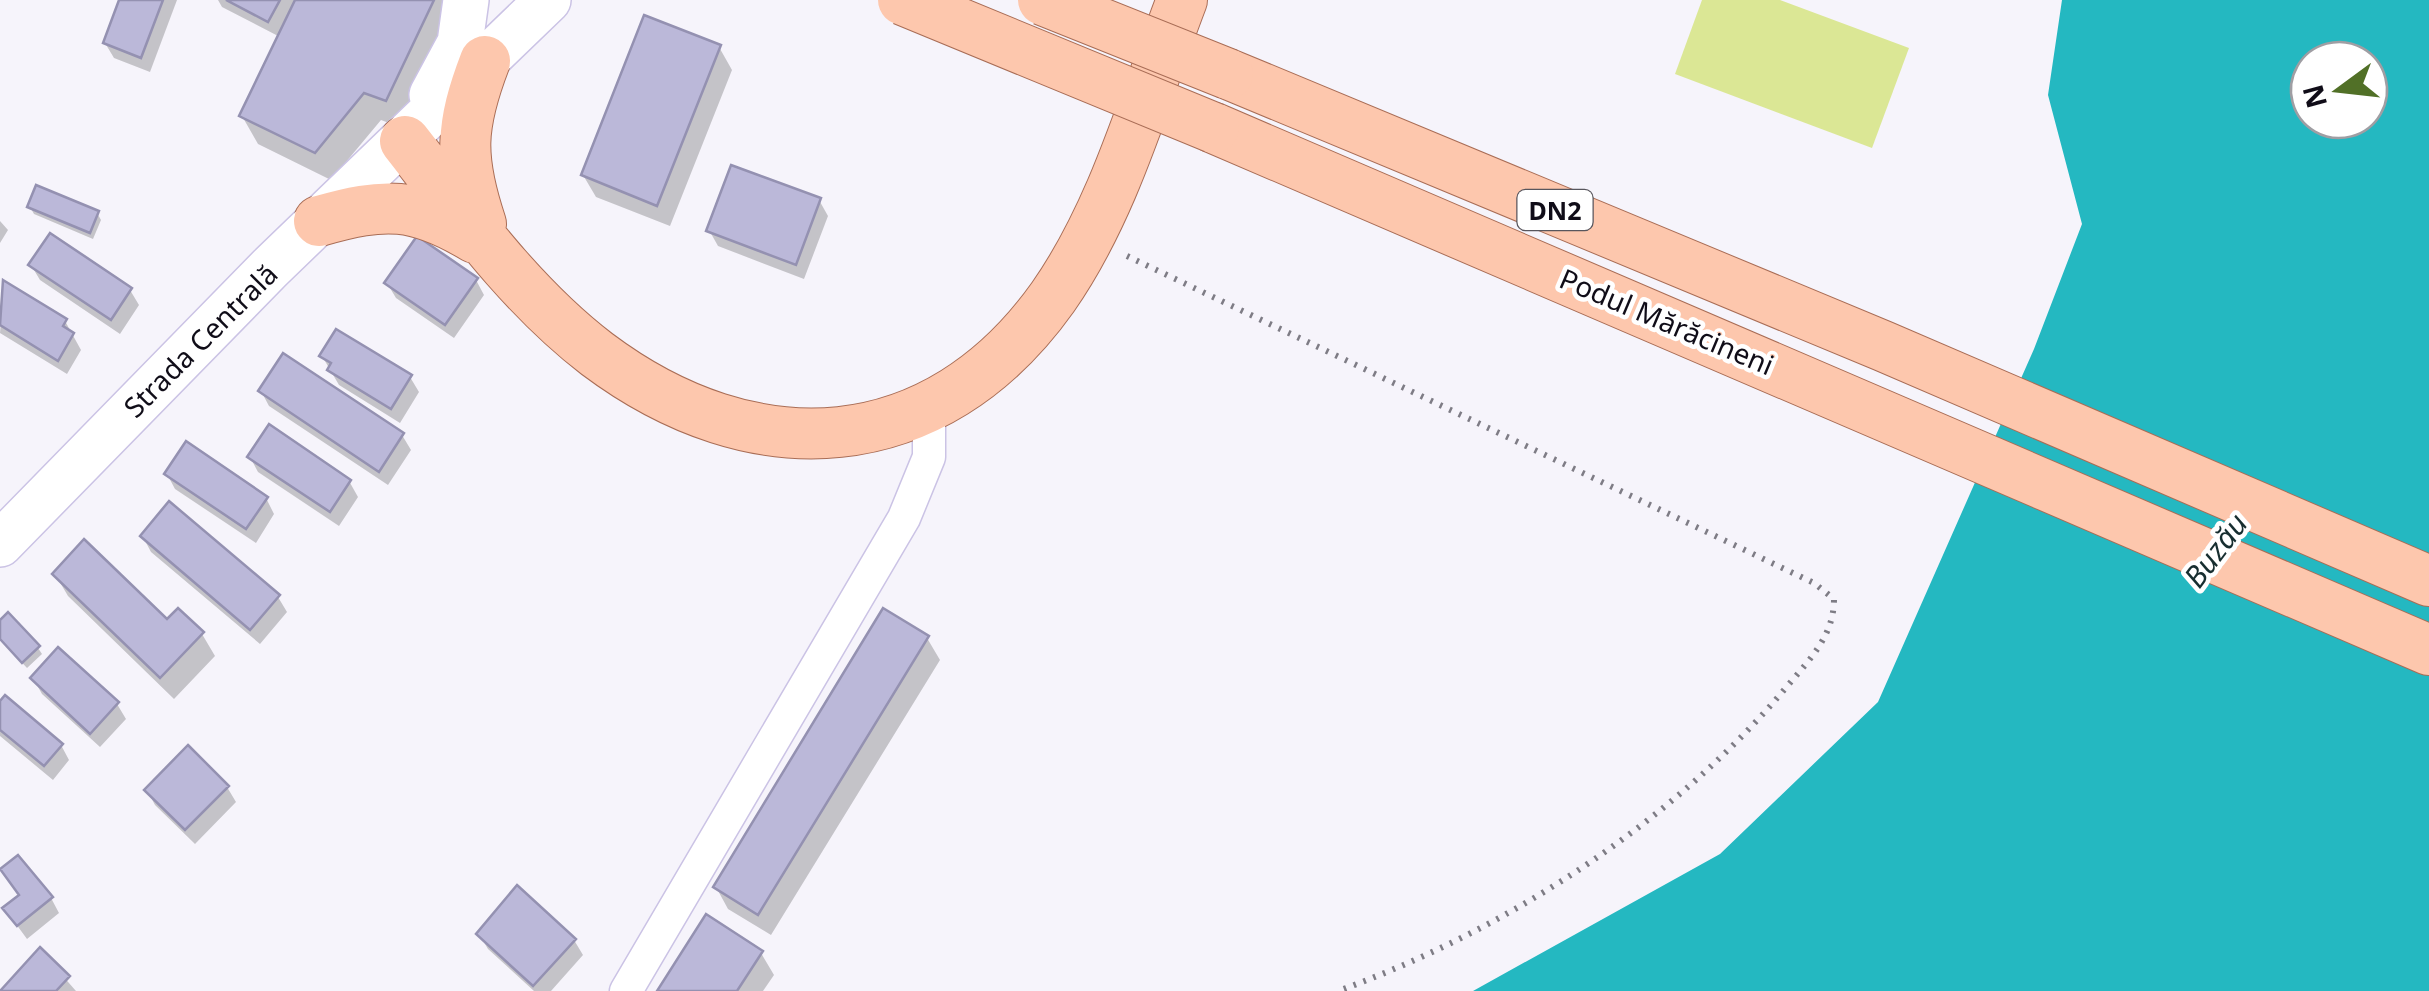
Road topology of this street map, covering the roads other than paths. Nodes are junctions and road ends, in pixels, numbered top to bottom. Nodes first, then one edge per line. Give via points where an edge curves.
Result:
1 (466, 0) edge
2 (548, 0) edge
3 (903, 0) edge
4 (1043, 0) edge
5 (1182, 0) edge
6 (485, 61) junction
7 (405, 141) junction
8 (319, 221) junction
9 (489, 248) junction
10 (929, 408) junction
11 (0, 544) edge
12 (2429, 581) edge
13 (2429, 650) edge
14 (626, 991) edge

1 - 7 main road via 460,43
2 - 6 main road, Strada Centrală
3 - 13 main road, Podul Mărăcineni / DN2, bridge
4 - 12 main road, DN2, bridge via 1883,346
5 - 10 main road via 1090,238 1007,354 968,388
6 - 7 main road, Strada Centrală
6 - 9 main road via 467,108 462,146
7 - 8 main road, Strada Centrală
7 - 9 main road
8 - 9 main road via 368,207 405,208 438,216
8 - 11 main road, Strada Centrală
9 - 10 main road via 596,353 711,417 767,431 823,434
10 - 14 street via 928,457 904,518

